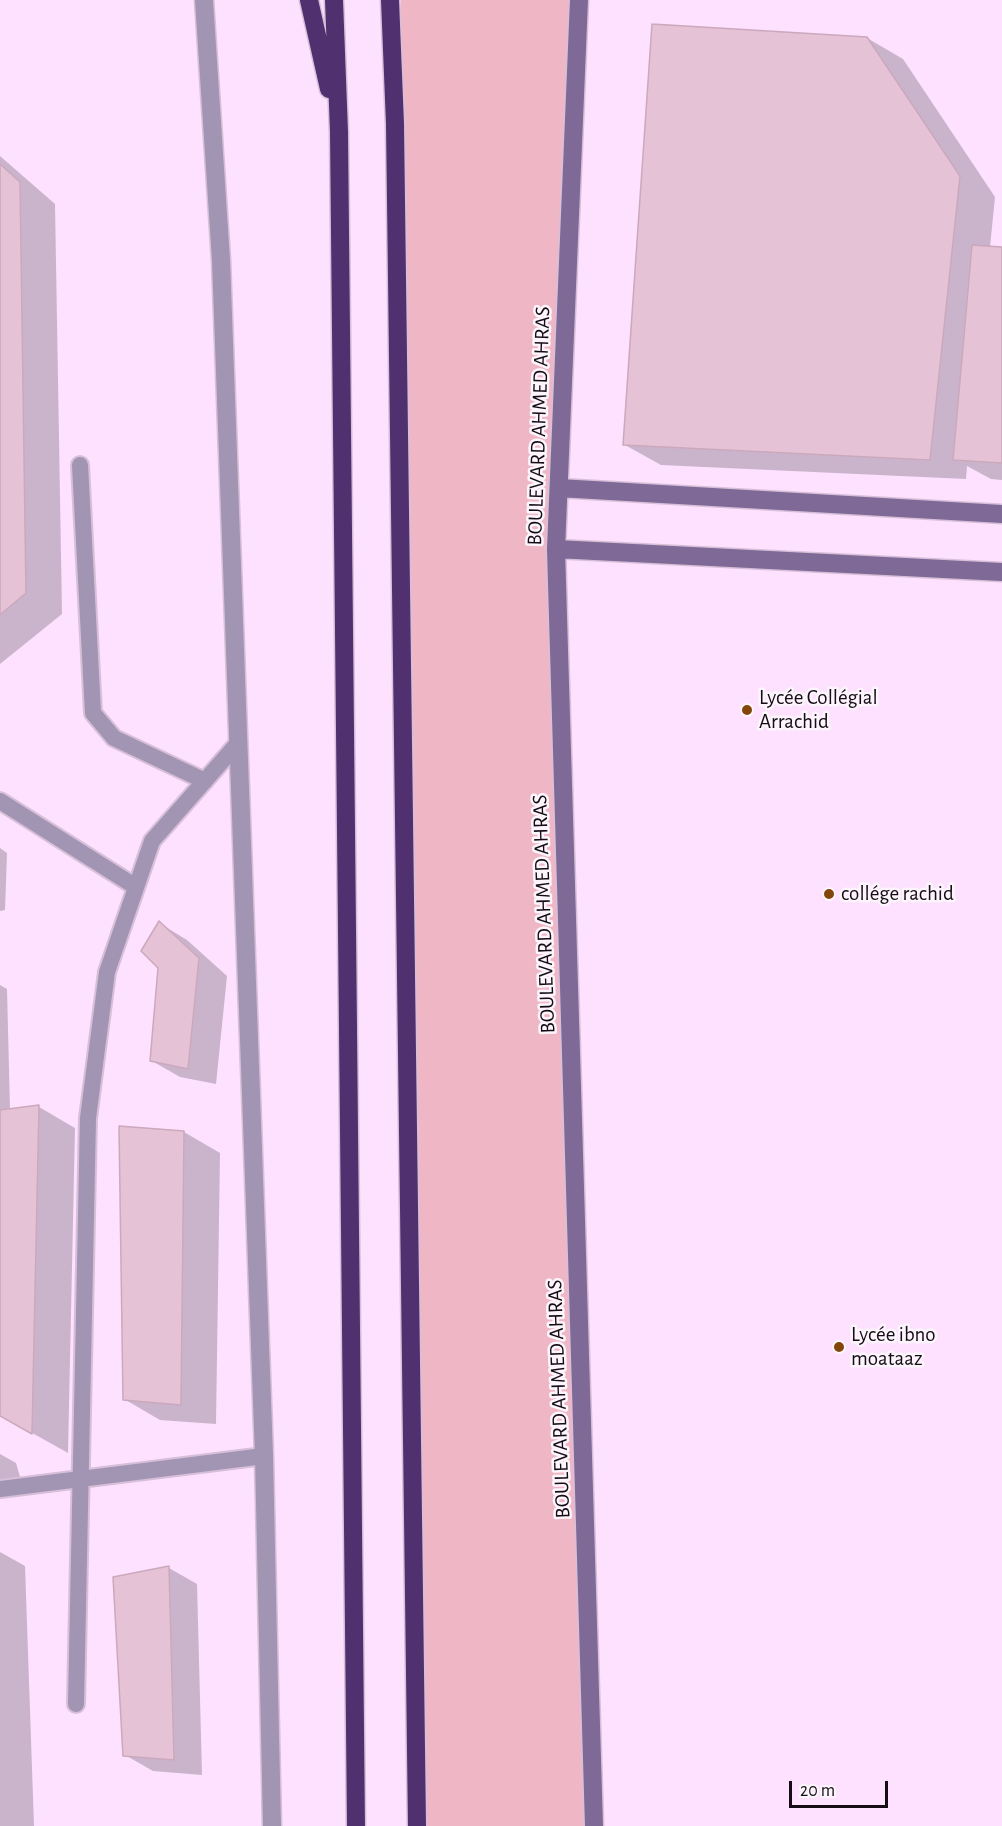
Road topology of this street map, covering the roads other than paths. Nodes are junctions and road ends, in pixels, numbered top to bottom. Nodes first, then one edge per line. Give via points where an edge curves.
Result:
1 (204, 0) edge
2 (309, 0) edge
3 (334, 0) edge
4 (390, 0) edge
5 (401, 0) edge
6 (579, 0) edge
7 (395, 124) junction
8 (339, 132) junction
9 (80, 465) dead end
10 (559, 488) junction
11 (1002, 514) edge
12 (556, 549) junction
13 (1002, 572) edge
14 (238, 743) junction
15 (205, 781) junction
16 (0, 801) edge
17 (136, 887) junction
18 (264, 1456) junction
19 (80, 1480) junction
20 (0, 1489) edge
21 (76, 1704) dead end
22 (272, 1826) edge
23 (356, 1826) edge
24 (417, 1826) edge
25 (594, 1826) edge

1 - 14 street via 221,260
2 - 8 highway
3 - 8 highway
4 - 7 highway
5 - 7 highway
6 - 10 street, BOULEVARD AHMED AHRAS
7 - 24 highway
8 - 23 highway
9 - 15 lane via 93,713 114,738
10 - 11 street
10 - 12 street, BOULEVARD AHMED AHRAS
12 - 13 street
12 - 25 street, BOULEVARD AHMED AHRAS
14 - 15 lane
14 - 18 street
15 - 17 lane via 152,841
16 - 17 lane
17 - 19 lane via 107,972 88,1118
18 - 19 lane
18 - 22 street
19 - 20 lane
19 - 21 lane

